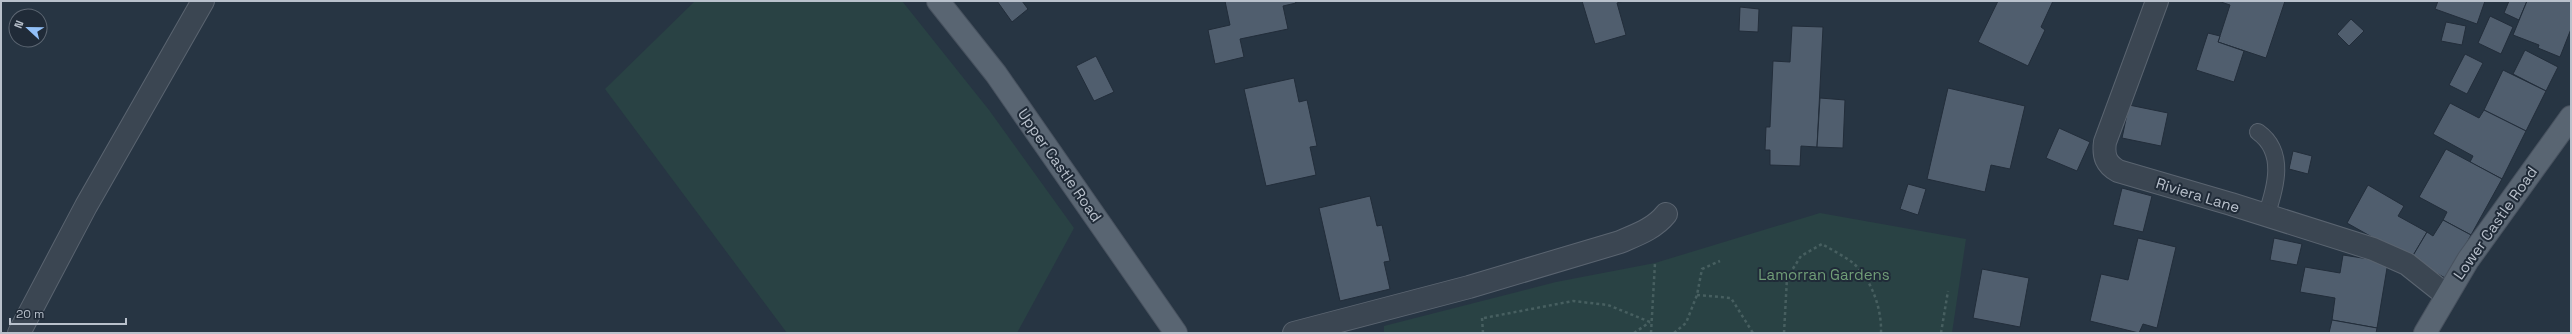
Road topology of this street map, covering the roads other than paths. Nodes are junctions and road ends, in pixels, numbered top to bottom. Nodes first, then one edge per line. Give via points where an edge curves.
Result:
1 (203, 1) edge
2 (938, 1) edge
3 (2157, 1) edge
4 (2571, 116) edge
5 (2258, 132) dead end
6 (1666, 214) dead end
7 (2266, 216) junction
8 (2446, 295) junction
9 (19, 333) edge
10 (1176, 333) edge
11 (1294, 333) edge
12 (2425, 333) edge

1 - 9 street via 86,206
2 - 10 main road, Upper Castle Road via 996,74
3 - 7 street, Riviera Lane via 2112,122 2104,151 2105,160 2118,172
4 - 8 main road, Lower Castle Road via 2491,227
5 - 7 lane via 2266,138 2276,156 2273,194
6 - 11 street via 1660,222 1642,233 1620,242 1470,288
7 - 8 street, Riviera Lane via 2373,249 2396,259 2415,269
8 - 12 main road, Lower Castle Road

